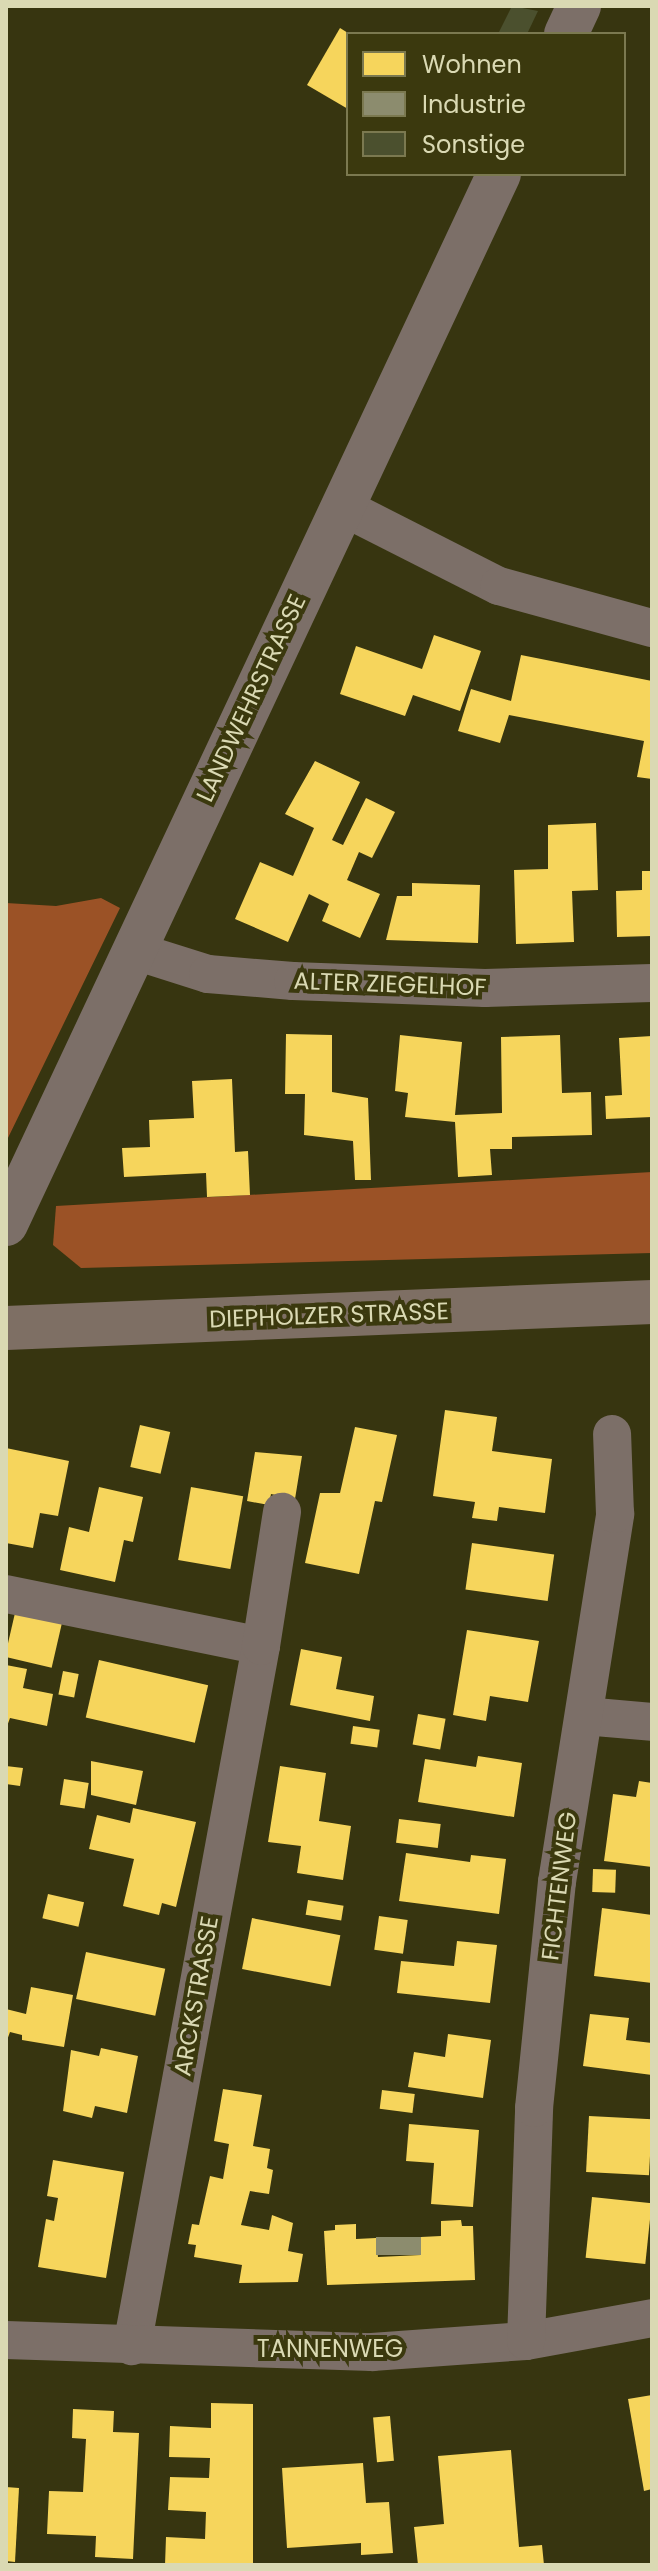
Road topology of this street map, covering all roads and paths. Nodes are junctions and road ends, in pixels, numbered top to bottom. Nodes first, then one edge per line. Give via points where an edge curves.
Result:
1 (579, 6) edge
2 (567, 32) edge
3 (498, 176) edge
4 (341, 506) junction
5 (652, 628) edge
6 (132, 950) junction
7 (652, 983) edge
8 (6, 1224) edge
9 (652, 1302) edge
10 (6, 1328) edge
11 (612, 1434) dead end
12 (282, 1512) dead end
13 (6, 1594) edge
14 (261, 1646) junction
15 (584, 1716) junction
16 (652, 1722) edge
17 (652, 2318) edge
18 (6, 2340) edge
19 (526, 2341) junction
20 (132, 2346) junction

1 - 2 street
3 - 4 street, LANDWEHRSTRASSE
4 - 5 street via 499,586
4 - 6 street, LANDWEHRSTRASSE
6 - 7 street, ALTER ZIEGELHOF via 208,974 293,981 485,988
6 - 8 street, LANDWEHRSTRASSE
9 - 10 main road, DIEPHOLZER STRASSE
11 - 15 street, FICHTENWEG via 615,1514
12 - 14 street, ARCKSTRASSE
13 - 14 street
14 - 20 street, ARCKSTRASSE
15 - 16 street
15 - 19 street, FICHTENWEG via 557,1882 534,2108
17 - 19 street, TANNENWEG
18 - 20 street, TANNENWEG
19 - 20 street, TANNENWEG via 372,2352

